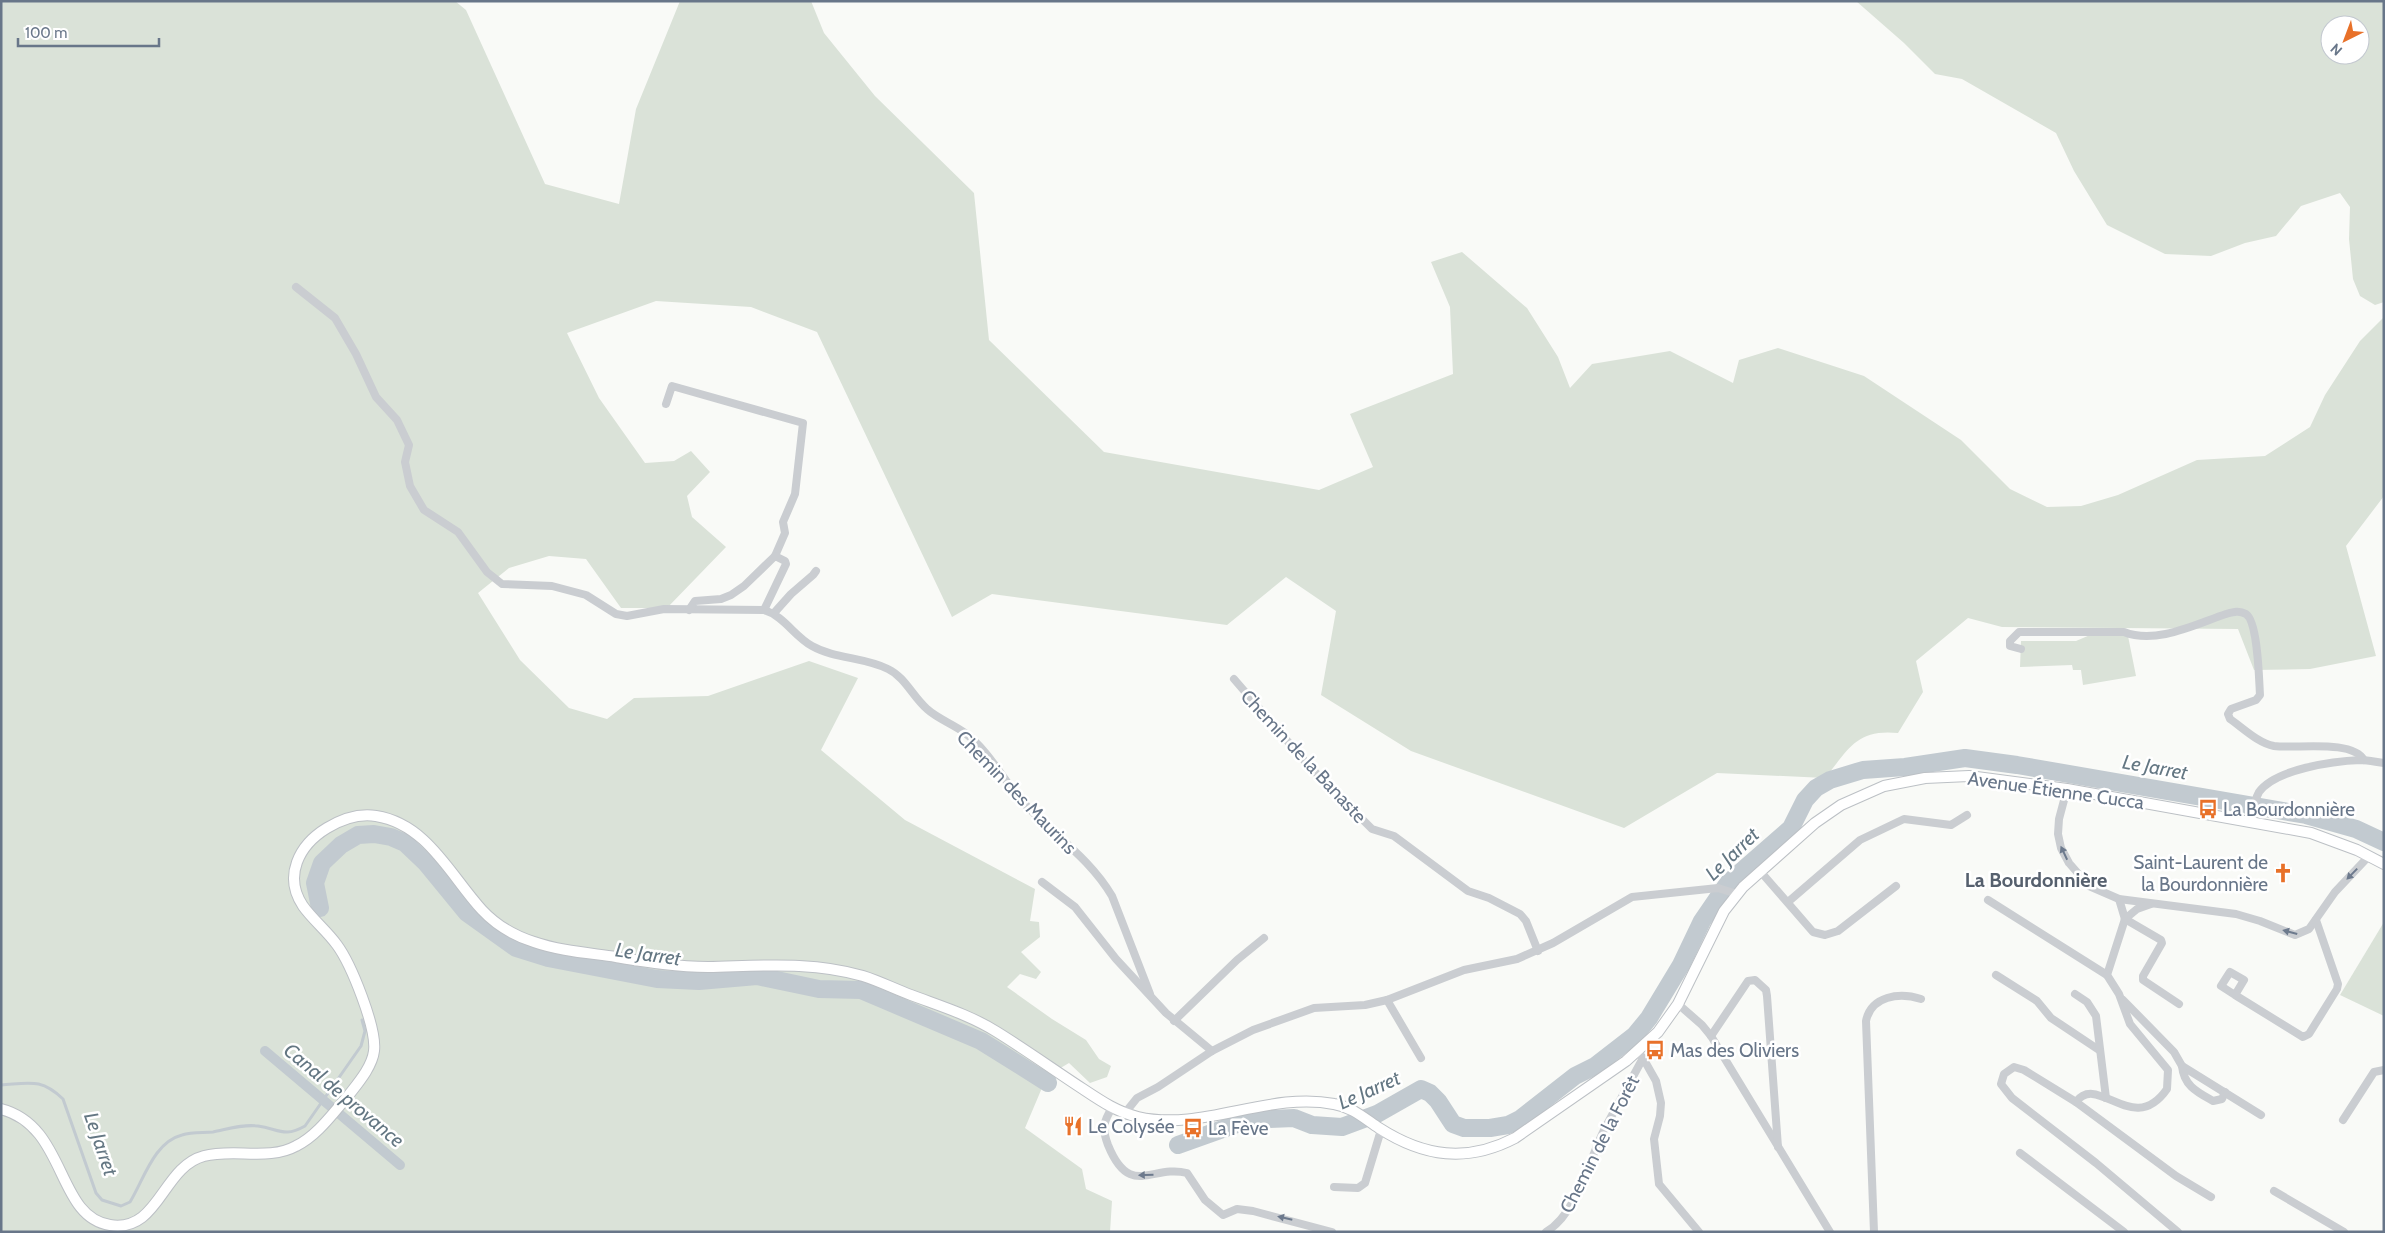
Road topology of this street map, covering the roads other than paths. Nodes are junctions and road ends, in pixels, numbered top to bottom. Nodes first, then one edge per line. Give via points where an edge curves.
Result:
1 (296, 287) dead end
2 (666, 404) dead end
3 (775, 556) junction
4 (816, 571) dead end
5 (689, 610) junction
6 (764, 610) junction
7 (774, 613) junction
8 (2021, 649) dead end
9 (1234, 679) dead end
10 (2364, 760) junction
11 (2384, 763) edge
12 (2067, 789) junction
13 (1967, 815) dead end
14 (2251, 817) junction
15 (2369, 856) junction
16 (2384, 864) edge
17 (1760, 872) junction
18 (1042, 882) dead end
19 (1896, 886) dead end
20 (1733, 893) junction
21 (2119, 899) junction
22 (1988, 900) dead end
23 (1788, 902) junction
24 (2152, 903) junction
25 (2125, 919) junction
26 (2316, 920) junction
27 (1264, 938) dead end
28 (1538, 950) junction
29 (1996, 974) dead end
30 (2107, 975) junction
31 (1150, 994) junction
32 (2075, 994) dead end
33 (2119, 994) junction
34 (2235, 995) dead end
35 (1921, 999) dead end
36 (1387, 1000) junction
37 (1678, 1004) junction
38 (2179, 1004) dead end
39 (1174, 1021) junction
40 (1711, 1036) junction
41 (2099, 1050) junction
42 (1212, 1051) junction
43 (1640, 1055) junction
44 (1420, 1058) dead end
45 (2182, 1066) junction
46 (2384, 1070) edge
47 (2225, 1092) junction
48 (2106, 1098) junction
49 (2076, 1102) junction
50 (1112, 1108) junction
51 (1, 1110) edge
52 (1125, 1113) junction
53 (2261, 1115) dead end
54 (2343, 1120) dead end
55 (1381, 1130) junction
56 (1778, 1148) junction
57 (2020, 1153) dead end
58 (1334, 1187) dead end
59 (2274, 1191) dead end
60 (2211, 1197) dead end
61 (1332, 1232) edge
62 (1546, 1232) edge
63 (1699, 1232) edge
64 (1830, 1232) edge
65 (1874, 1232) edge
66 (2124, 1232) edge
67 (2178, 1232) edge
68 (2344, 1232) edge

1 - 5 street, Chemin des Maurins via 335,318 376,397 397,420 409,445 405,462 410,486 424,510 458,532 486,572 502,584 544,585 586,595 616,614 627,616 664,609
2 - 3 street via 672,386 803,423 795,494 783,522 785,533
3 - 5 street via 744,586 721,598 696,601
3 - 6 street via 786,564
4 - 7 street
5 - 6 street, Chemin des Maurins
6 - 7 street, Chemin des Maurins
7 - 31 street, Chemin des Maurins via 812,646 888,669 929,711 974,742 998,767 1021,800 1103,881 1112,896
8 - 10 street via 2010,646 2010,641 2019,632 2124,632 2154,638 2238,611 2253,624 2260,695 2256,700 2231,709 2230,719 2273,746 2348,749 2360,754
9 - 28 street, Chemin de la Banaste via 1309,766 1372,829 1394,836 1468,891 1520,914
10 - 11 street
10 - 14 street via 2339,761 2275,779 2255,800
12 - 14 main road, Avenue Étienne Cucca
12 - 17 main road, Avenue Étienne Cucca via 1969,776 1901,781 1841,804
21 -> 12 street via 2088,886 2061,848 2059,819
13 - 23 street via 1951,825 1904,819 1860,840
14 - 15 main road, Avenue Étienne Cucca via 2311,833
15 - 16 main road, Avenue Étienne Cucca
15 -> 26 street via 2335,892
17 - 20 main road, Avenue Étienne Cucca
17 - 23 street
18 - 31 street via 1075,907 1116,959
19 - 23 street via 1838,931 1825,935 1813,932
20 - 28 street via 1718,888 1632,896
20 - 37 main road, Avenue Étienne Cucca
21 - 24 street
21 - 25 street
22 - 30 street
24 - 25 street
26 -> 24 street via 2309,929 2296,935 2236,914
25 - 30 street
25 - 38 street via 2161,940 2142,976 2143,980
26 - 34 street via 2338,984 2309,1034 2304,1036
27 - 39 street
28 - 36 street via 1517,959 1464,970
29 - 41 street via 2041,1004 2051,1018
30 - 33 street
31 - 39 street
32 - 41 street via 2087,1002 2096,1016
33 - 45 street via 2174,1052
33 - 48 street via 2130,1024 2165,1064 2169,1077 2162,1096 2142,1108 2133,1109
35 - 65 street via 1909,995 1884,999 1873,1006 1866,1021
36 - 42 street via 1365,1005 1314,1008 1253,1030
36 - 44 street
37 - 40 street
37 - 43 main road, Avenue Étienne Cucca
39 - 42 street
40 - 56 street
40 - 56 street via 1748,981 1755,980 1761,984 1767,996
41 - 48 street
42 - 52 street via 1136,1098
43 - 55 main road, Avenue Étienne Cucca via 1497,1148 1463,1155 1438,1153
43 - 62 street, Chemin de la Forêt via 1575,1197
43 - 63 street via 1656,1081 1661,1103 1654,1139 1660,1184
45 - 47 street
45 - 47 street via 2191,1088 2213,1101 2222,1099
46 - 54 street via 2374,1072
47 - 53 street
48 - 49 street via 2086,1093
49 - 60 street via 2176,1176
49 - 67 street via 2024,1070 2014,1067 2004,1074 2001,1084 2012,1098
50 - 51 main road, Avenue Étienne Cucca via 985,1025 863,976 815,966 669,966 532,942 496,923 482,911 429,844 412,830 377,816 359,815 342,820 309,841 293,870 299,900 346,956 375,1046 372,1059 356,1086 311,1136 284,1151 224,1152 194,1159 182,1167 144,1217 116,1226 101,1223 88,1215 69,1189 39,1132 26,1120
50 - 52 main road, Avenue Étienne Cucca
61 -> 50 street via 1252,1211 1237,1210 1223,1215 1205,1200 1187,1173 1134,1175 1123,1169 1103,1132 1104,1122
52 - 55 main road, Avenue Étienne Cucca via 1142,1118 1174,1120 1263,1106 1307,1102 1338,1104
55 - 58 street via 1365,1183 1358,1188
56 - 64 street
57 - 66 street
59 - 68 street

